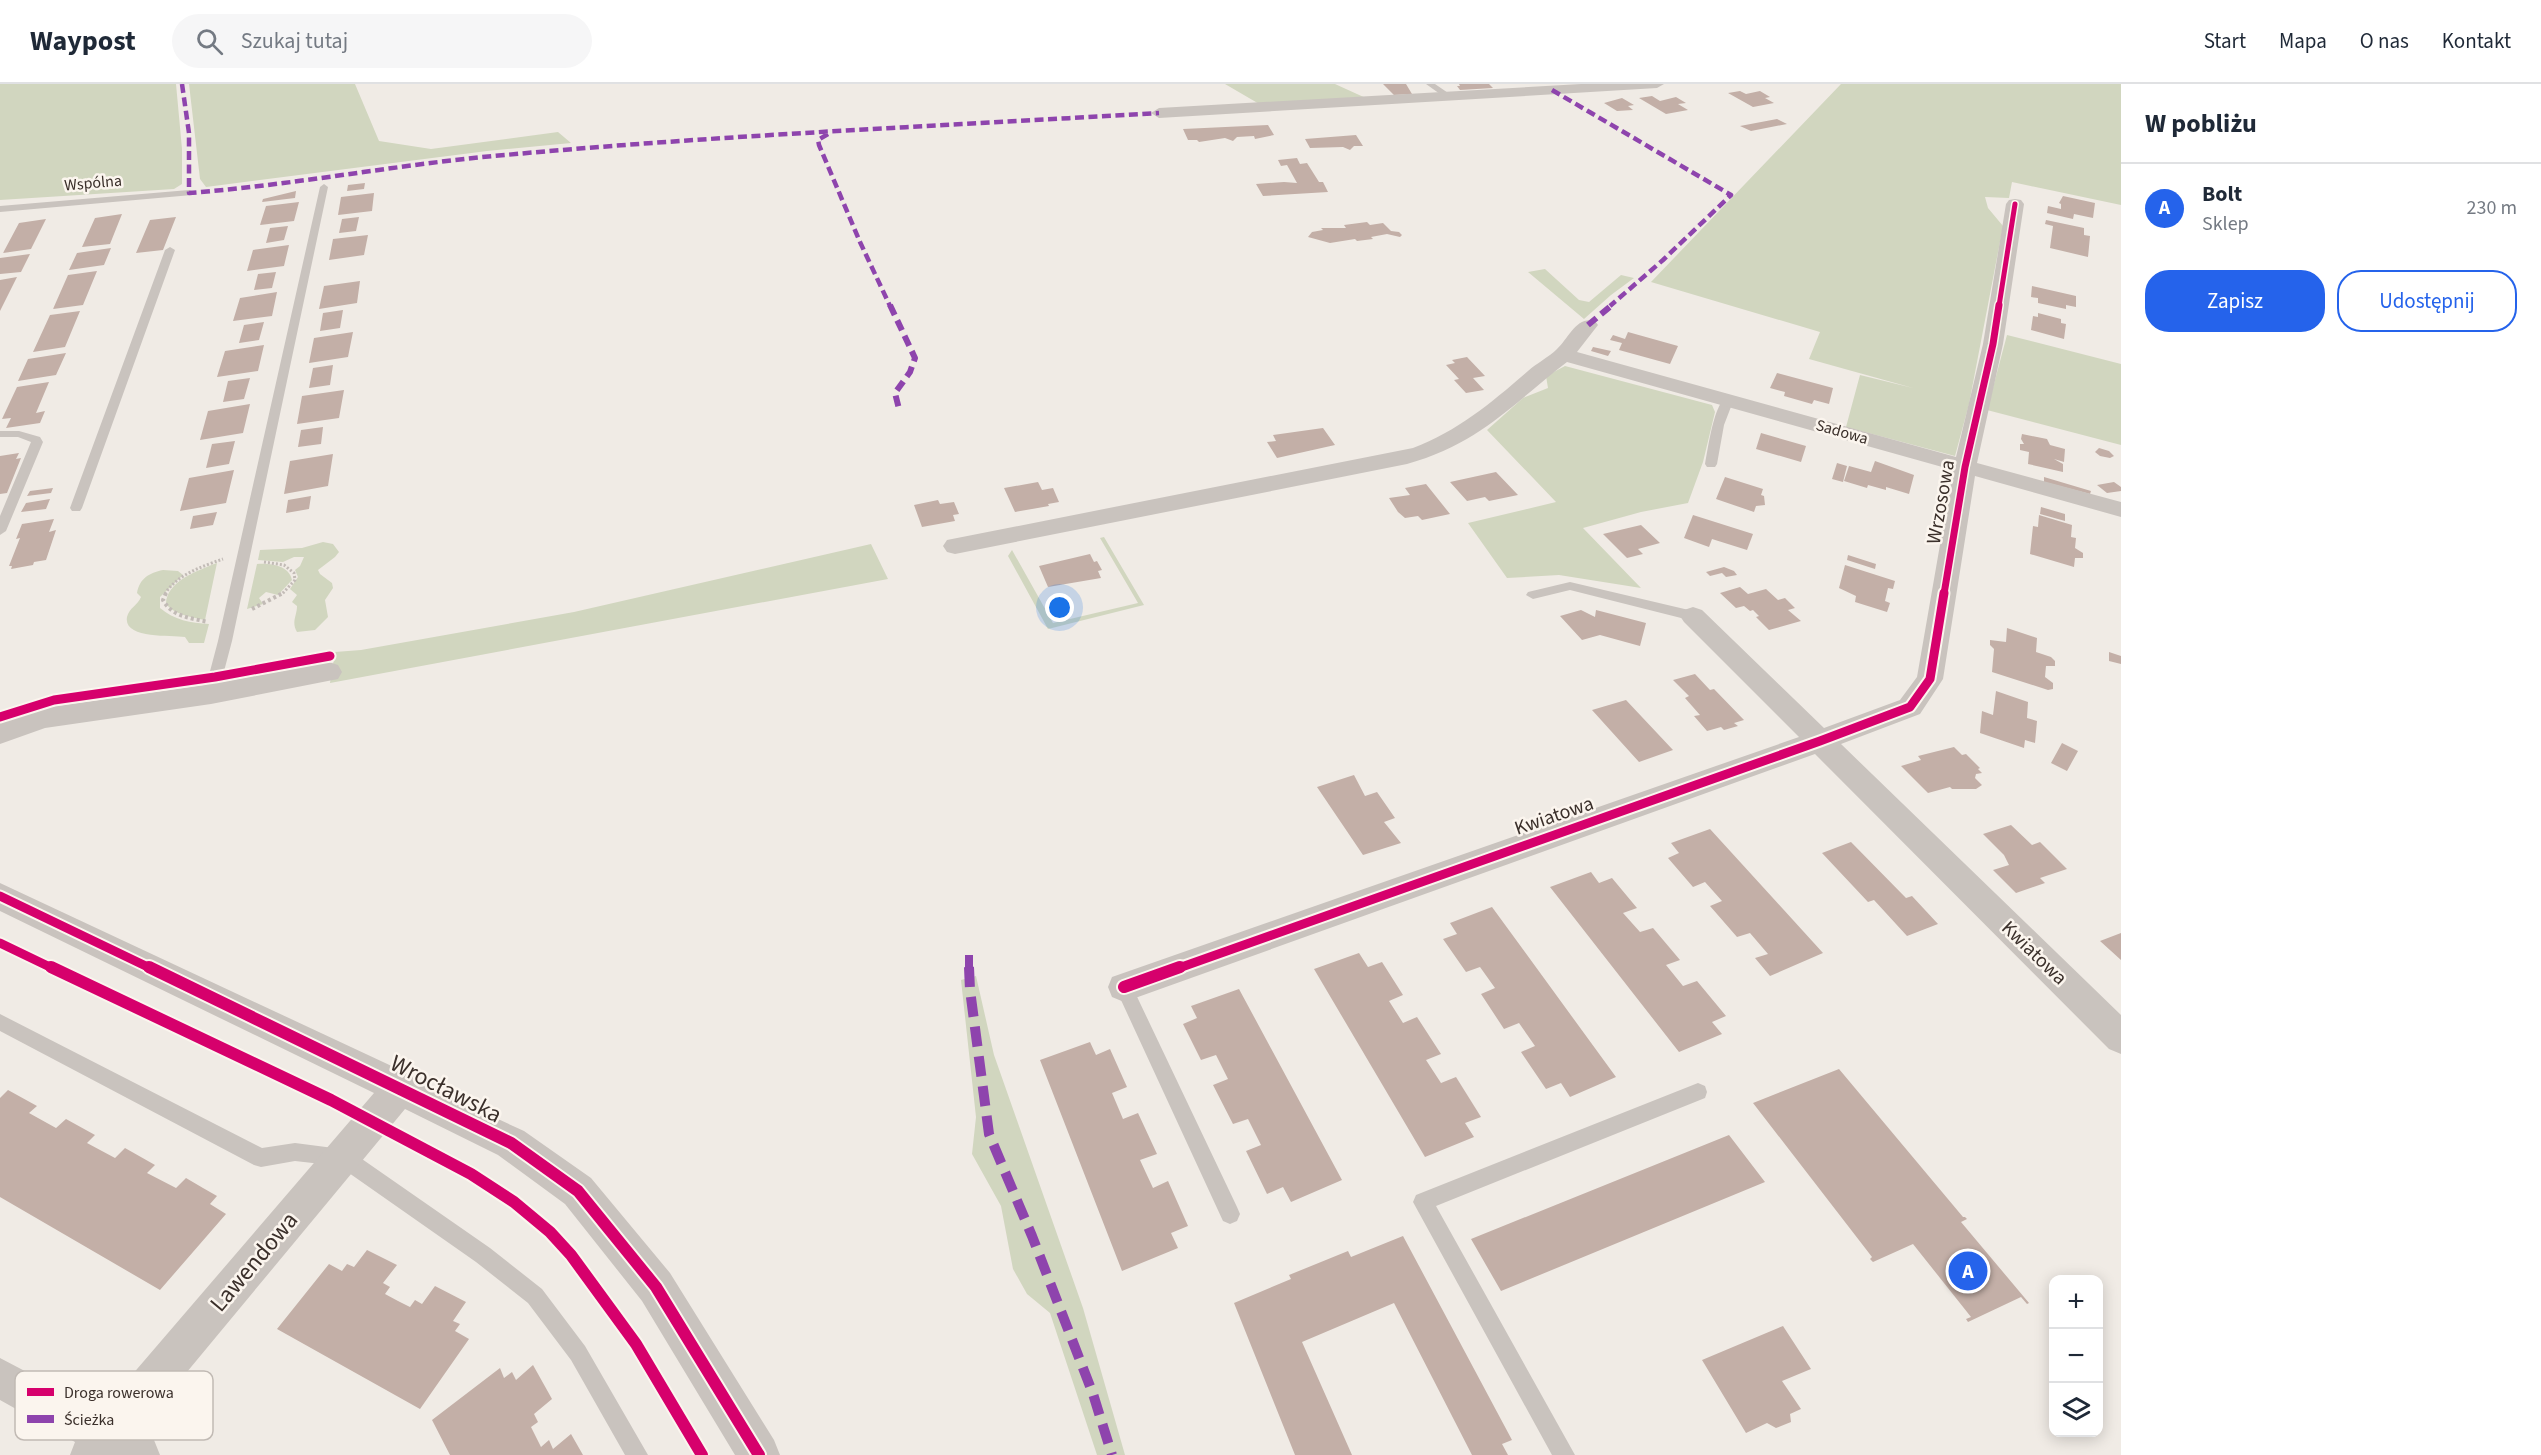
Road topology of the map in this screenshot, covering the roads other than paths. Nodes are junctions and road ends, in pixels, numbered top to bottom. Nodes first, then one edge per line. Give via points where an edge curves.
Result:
1 (1430, 84) edge
2 (1658, 84) edge
3 (1450, 97) junction
4 (1159, 113) dead end
5 (324, 187) dead end
6 (189, 193) dead end
7 (2015, 204) dead end
8 (0, 209) edge
9 (170, 250) dead end
10 (1588, 325) dead end
11 (1563, 354) junction
12 (1728, 399) junction
13 (0, 434) edge
14 (1711, 464) dead end
15 (1965, 467) junction
16 (76, 508) dead end
17 (2121, 510) edge
18 (0, 531) edge
19 (955, 546) dead end
20 (1533, 595) dead end
21 (1693, 616) joint
22 (329, 672) dead end
23 (211, 694) junction
24 (0, 733) edge
25 (1820, 741) junction
26 (0, 896) edge
27 (1124, 987) joint
28 (0, 1022) edge
29 (2121, 1038) edge
30 (401, 1088) junction
31 (1698, 1092) dead end
32 (342, 1157) junction
33 (1230, 1214) dead end
34 (173, 1371) edge
35 (0, 1378) edge
36 (15, 1388) edge
37 (98, 1440) edge
38 (112, 1449) edge
39 (637, 1455) edge
40 (759, 1455) edge
41 (1564, 1455) edge

1 - 3 lane
2 - 3 street
3 - 4 street
5 - 23 lane
6 - 8 lane, Wspólna
7 - 15 street, Wrzosowa via 1993,344
9 - 16 lane
10 - 11 street
11 - 12 street, Sadowa
11 - 19 street via 1472,430 1421,453
12 - 14 lane via 1718,424
12 - 15 street, Sadowa
13 - 18 lane via 29,436 37,442
15 - 17 street, Sadowa
15 - 25 street, Wrzosowa via 1930,679 1910,707
20 - 21 lane via 1570,586
21 - 25 street, Kwiatowa
22 - 23 street
23 - 24 street via 43,718
25 - 27 street, Kwiatowa
25 - 29 street, Kwiatowa
26 - 30 street, Wrocławska
27 - 33 lane
28 - 32 lane via 261,1158 295,1152
30 - 32 street, Lawendowa
30 - 40 street, Wrocławska via 511,1143 578,1191 656,1287
31 - 41 lane via 1423,1203
32 - 34 street, Lawendowa
32 - 39 lane via 535,1296 578,1353
35 - 36 street, Lawendowa
37 - 38 street, Lawendowa

